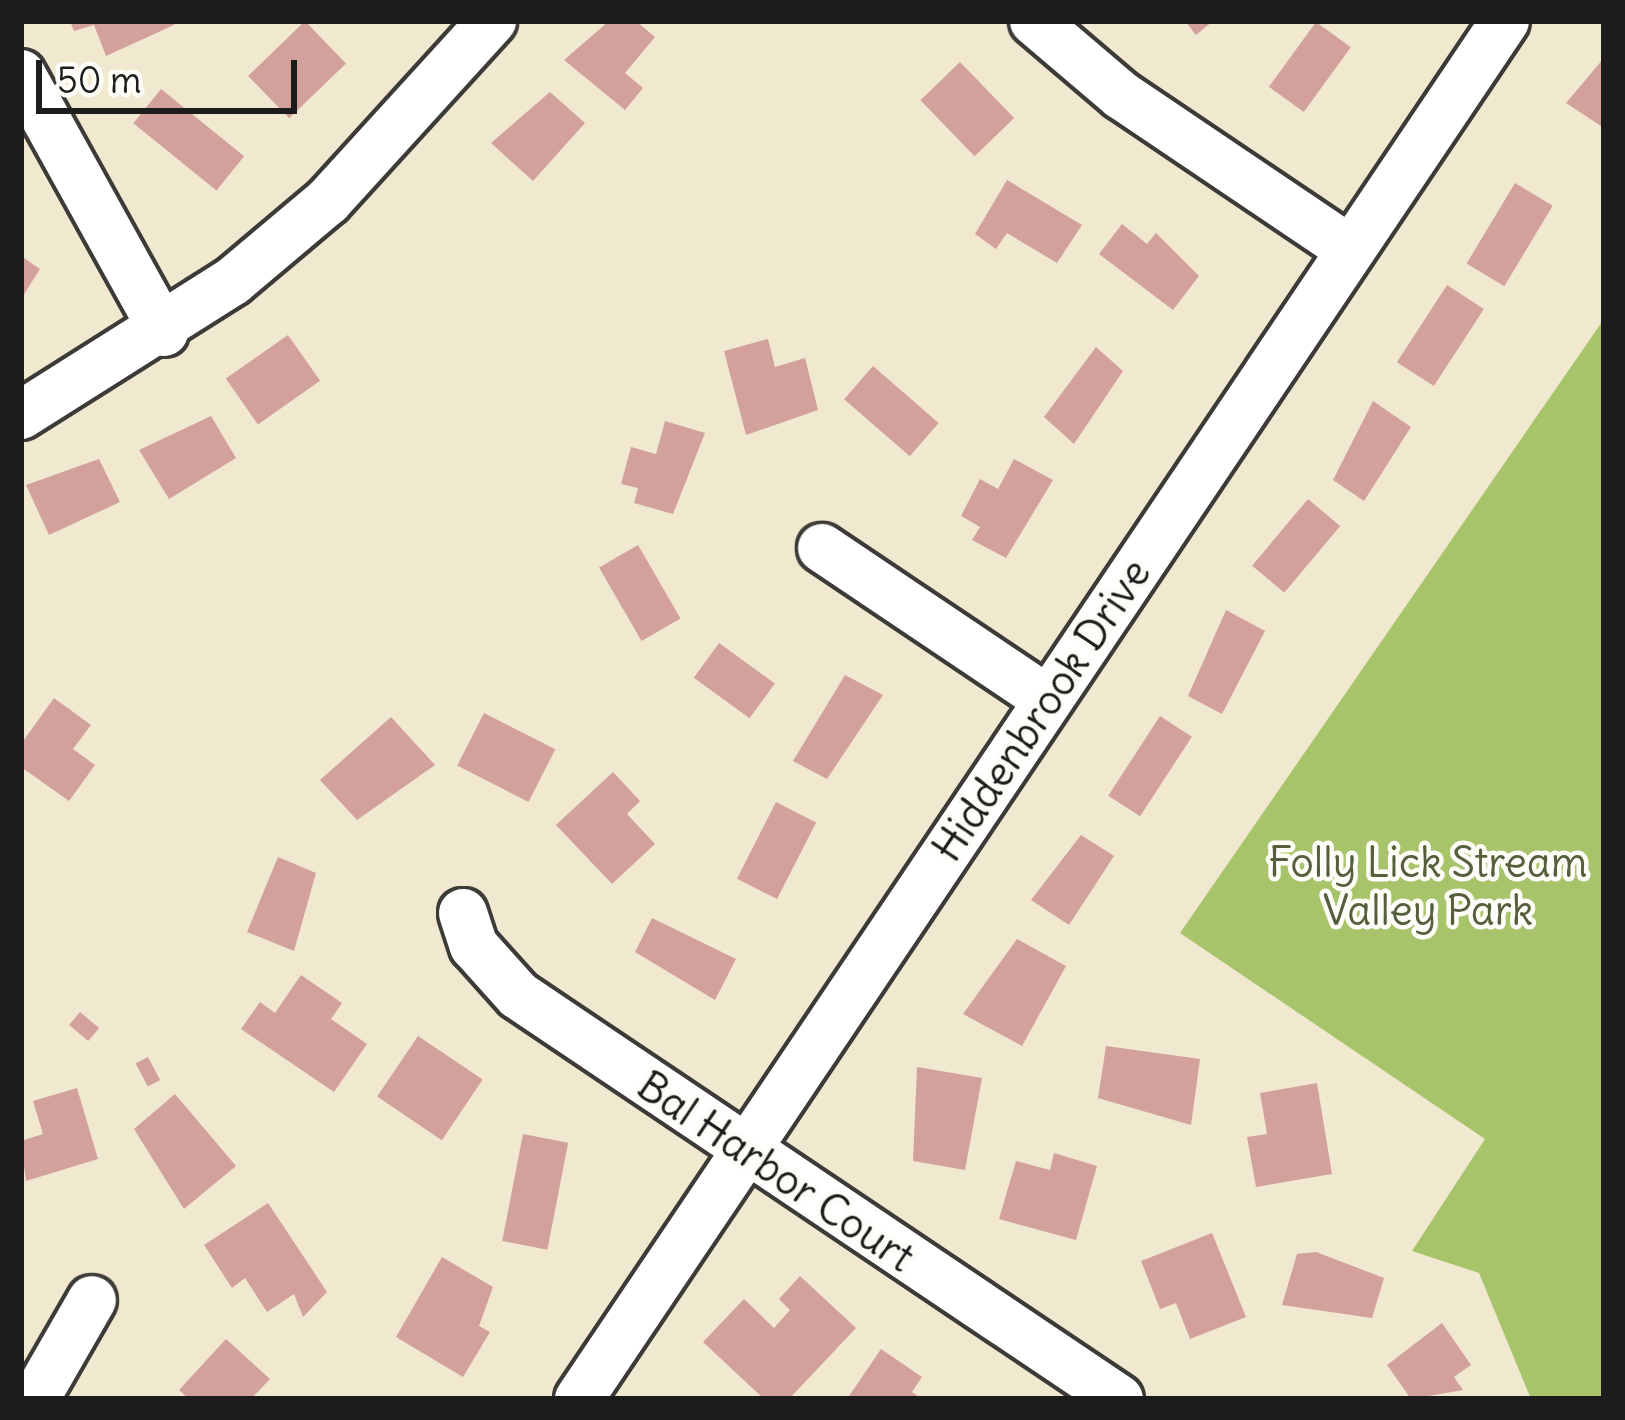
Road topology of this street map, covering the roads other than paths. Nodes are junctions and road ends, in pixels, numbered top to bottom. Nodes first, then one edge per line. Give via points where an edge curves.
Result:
1 (491, 21) edge
2 (1034, 21) edge
3 (1505, 21) edge
4 (21, 74) edge
5 (1351, 250) junction
6 (164, 332) junction
7 (21, 415) edge
8 (822, 548) dead end
9 (1048, 700) junction
10 (463, 913) dead end
11 (748, 1148) junction
12 (92, 1300) dead end
13 (35, 1399) edge
14 (579, 1399) edge
15 (1119, 1399) edge

1 - 6 street via 328,201
2 - 5 street via 1120,95
3 - 5 street, Hiddenbrook Drive
4 - 6 street
5 - 9 street, Hiddenbrook Drive
6 - 7 street
8 - 9 street
9 - 11 street, Hiddenbrook Drive
10 - 11 street, Bal Harbor Court via 474,946 518,994
11 - 14 street, Hiddenbrook Drive
11 - 15 street, Bal Harbor Court
12 - 13 street

